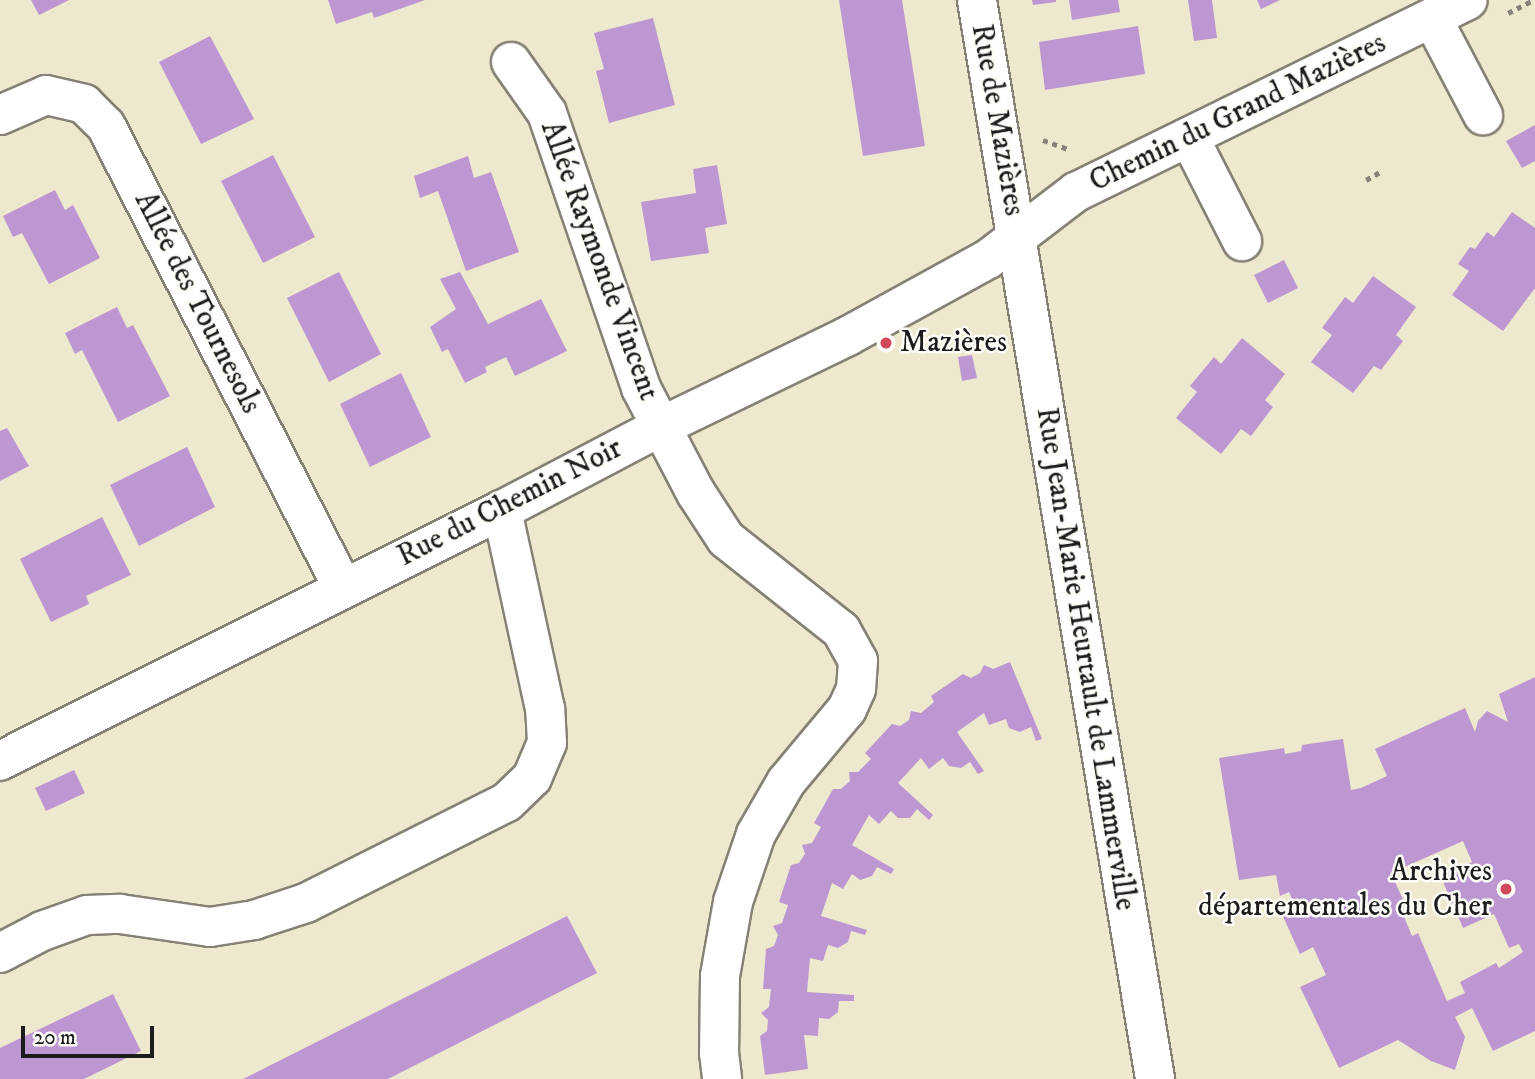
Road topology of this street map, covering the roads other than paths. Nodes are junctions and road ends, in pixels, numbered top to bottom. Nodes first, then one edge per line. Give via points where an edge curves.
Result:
1 (976, 0) edge
2 (1468, 0) edge
3 (1432, 18) junction
4 (511, 62) dead end
5 (0, 115) edge
6 (1483, 115) dead end
7 (1189, 137) junction
8 (1017, 239) junction
9 (1242, 241) dead end
10 (662, 426) junction
11 (502, 510) junction
12 (343, 588) junction
13 (0, 761) edge
14 (0, 953) edge
15 (722, 1079) edge
16 (1155, 1079) edge

1 - 8 street, Rue de Mazières
2 - 3 street, Chemin du Grand Mazières
3 - 6 street
3 - 7 street, Chemin du Grand Mazières
4 - 10 street, Allée Raymonde Vincent via 547,113 641,388
5 - 12 street, Allée des Tournesols via 46,96 84,104 106,126
7 - 8 street, Chemin du Grand Mazières via 1076,192
7 - 9 street
8 - 10 street, Rue du Chemin Noir via 848,336
8 - 16 street, Rue Jean-Marie Heurtault de Lammerville
10 - 11 street, Rue du Chemin Noir
10 - 15 street, Allée Raymonde Vincent via 695,493 726,539 841,630 858,661 856,689 846,709 786,782 756,834 733,902 720,976
11 - 12 street, Rue du Chemin Noir
11 - 14 street via 545,709 547,743 532,778 507,802 306,903 254,920 210,927 120,914 86,915
12 - 13 street, Rue du Chemin Noir

